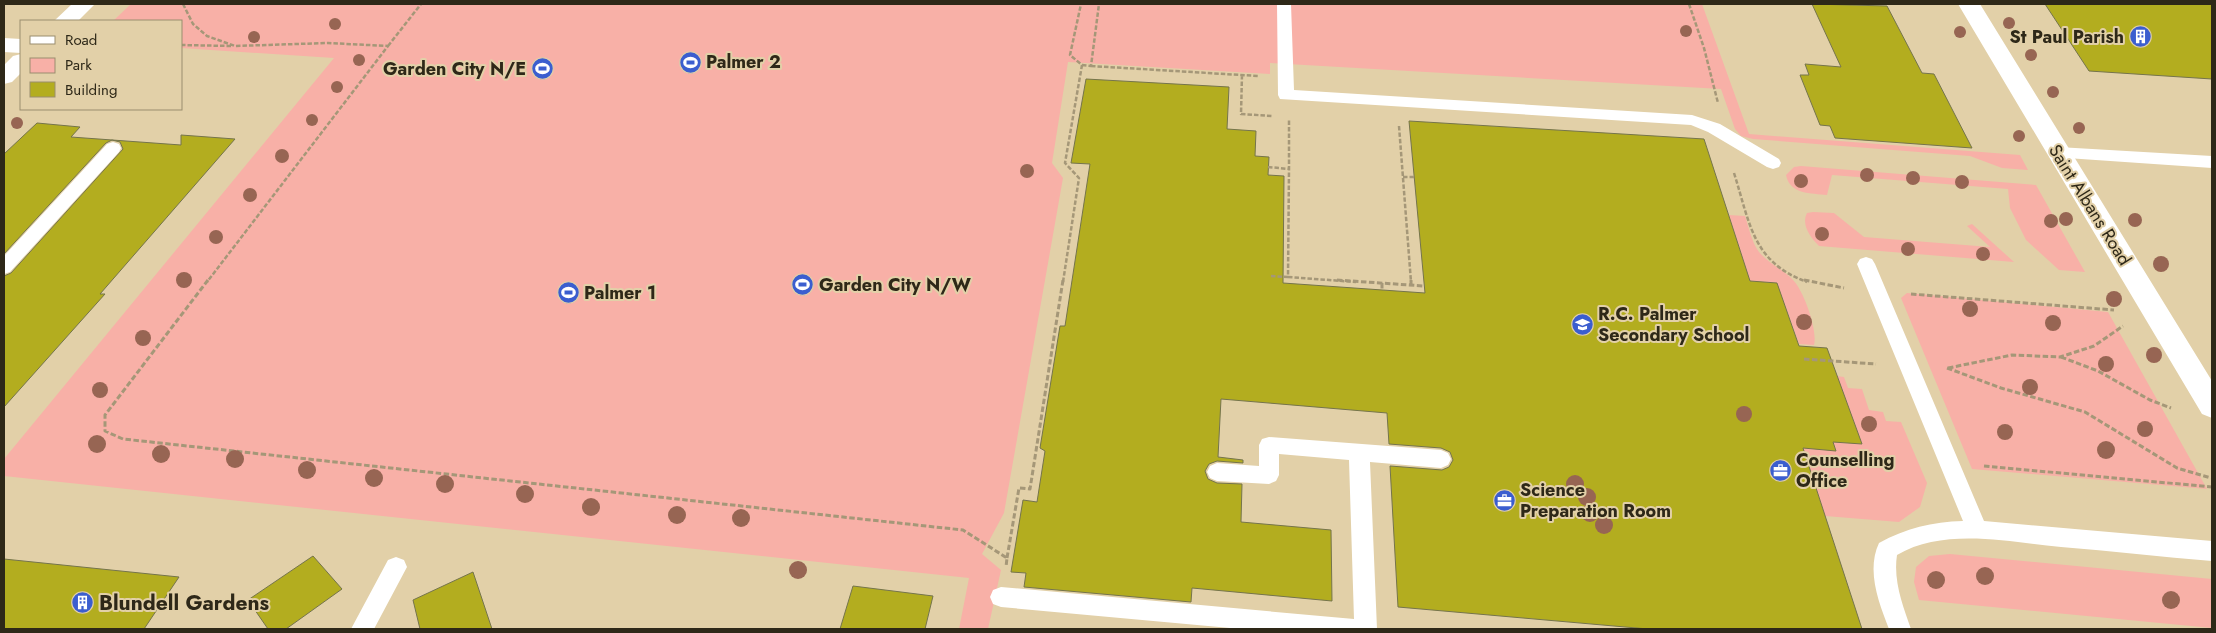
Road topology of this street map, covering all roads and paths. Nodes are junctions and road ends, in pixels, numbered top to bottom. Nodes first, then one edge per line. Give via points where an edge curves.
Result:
1 (84, 4) edge
2 (183, 4) edge
3 (421, 4) edge
4 (1081, 4) edge
5 (1099, 4) edge
6 (1284, 4) edge
7 (1689, 4) edge
8 (1970, 4) edge
9 (66, 20) edge
10 (4, 45) edge
11 (182, 45) edge
12 (20, 46) edge
13 (235, 46) junction
14 (388, 46) junction
15 (20, 62) edge
16 (1082, 65) junction
17 (1091, 66) junction
18 (1242, 75) junction
19 (4, 77) edge
20 (1286, 77) junction
21 (1279, 116) dead end
22 (1288, 117) dead end
23 (1399, 125) dead end
24 (1725, 132) junction
25 (113, 148) dead end
26 (2058, 153) junction
27 (2212, 162) edge
28 (1774, 163) dead end
29 (1732, 166) dead end
30 (1268, 167) dead end
31 (1289, 169) junction
32 (1403, 177) junction
33 (1414, 177) dead end
34 (1866, 264) dead end
35 (4, 267) edge
36 (1271, 276) dead end
37 (1288, 277) junction
38 (1382, 283) junction
39 (1411, 285) junction
40 (1424, 286) dead end
41 (1851, 289) dead end
42 (1382, 290) dead end
43 (1907, 294) dead end
44 (2114, 310) dead end
45 (2123, 326) dead end
46 (2060, 357) junction
47 (1804, 359) dead end
48 (1878, 364) dead end
49 (1938, 368) dead end
50 (1947, 368) junction
51 (2212, 406) edge
52 (2171, 408) dead end
53 (1359, 452) junction
54 (1441, 459) dead end
55 (1980, 466) dead end
56 (1217, 472) dead end
57 (2211, 478) dead end
58 (2212, 487) edge
59 (1978, 530) junction
60 (2212, 551) edge
61 (1007, 558) junction
62 (396, 567) dead end
63 (1001, 597) joint
64 (362, 629) edge
65 (1353, 629) edge
66 (1366, 629) edge
67 (1900, 629) edge

1 - 9 street
2 - 13 path via 193,24 207,36
3 - 14 path
4 - 16 path via 1070,55
5 - 17 path
6 - 20 lane
7 - 24 path via 1704,48
8 - 26 street, Saint Albans Road
10 - 12 street
11 - 13 path
13 - 14 path via 328,43
14 - 61 path via 105,415 105,431 123,439 963,530
15 - 19 street
16 - 17 path
16 - 61 path via 1065,163 1079,178 1030,489 1019,488
17 - 18 path
18 - 20 path
18 - 21 path via 1241,114
20 - 24 lane via 1286,94 1692,120
22 - 31 path
23 - 32 path
24 - 28 lane via 1754,155
25 - 35 lane
26 - 27 lane
26 - 51 street, Saint Albans Road
29 - 41 path via 1759,246 1767,258 1798,279 1818,286
30 - 31 path
31 - 37 path
32 - 33 path
32 - 39 path
34 - 59 lane
36 - 37 path
37 - 38 path
38 - 39 path
38 - 42 path
39 - 40 path
43 - 44 path
45 - 46 path via 2094,346
46 - 50 path via 2012,355
46 - 52 path via 2084,364 2153,403
47 - 48 path
49 - 50 path
50 - 57 path via 2085,412 2177,468
53 - 54 lane
53 - 56 lane via 1269,445 1269,476
53 - 66 lane
55 - 58 path
59 - 60 lane
59 - 67 lane via 1919,534 1888,550 1884,564 1885,581
61 - 63 path
62 - 64 lane
63 - 65 lane

